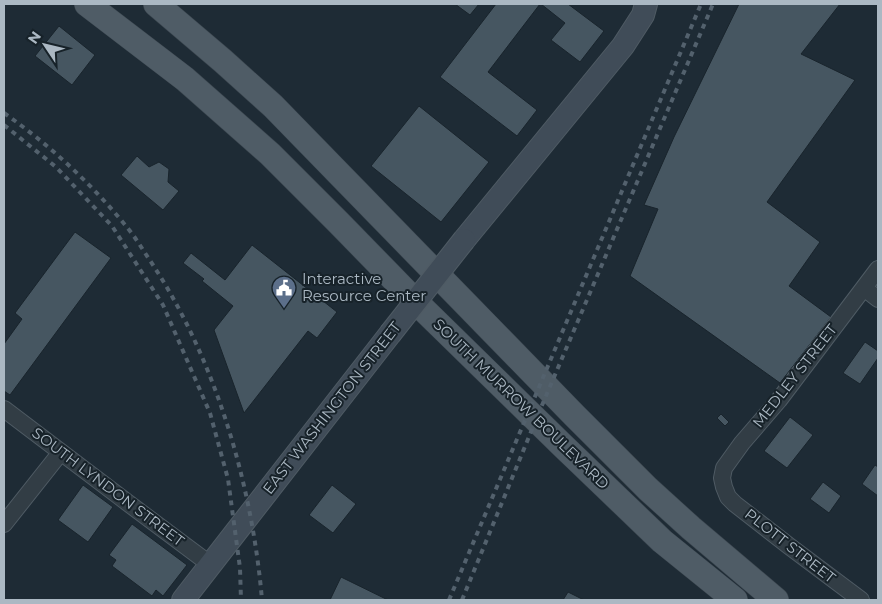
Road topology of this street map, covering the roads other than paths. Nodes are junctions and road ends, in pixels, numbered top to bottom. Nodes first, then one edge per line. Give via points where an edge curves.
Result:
1 (87, 4) edge
2 (156, 4) edge
3 (646, 4) edge
4 (878, 269) edge
5 (864, 288) junction
6 (878, 299) edge
7 (4, 409) edge
8 (61, 452) junction
9 (724, 487) joint
10 (4, 524) edge
11 (211, 565) junction
12 (184, 600) edge
13 (735, 600) edge
14 (776, 600) edge
15 (861, 600) edge

1 - 13 main road, SOUTH MURROW BOULEVARD via 185,79 270,154 568,451 662,541
2 - 14 main road, SOUTH MURROW BOULEVARD via 273,106 648,489
3 - 11 street, EAST WASHINGTON STREET, bridge via 644,14 623,46 464,240
4 - 5 street, MEDLEY STREET
5 - 6 street
5 - 9 street, MEDLEY STREET via 724,468
7 - 8 street, SOUTH LYNDON STREET
8 - 10 street
8 - 11 street, SOUTH LYNDON STREET
9 - 15 street, PLOTT STREET via 735,504
11 - 12 street, EAST WASHINGTON STREET

